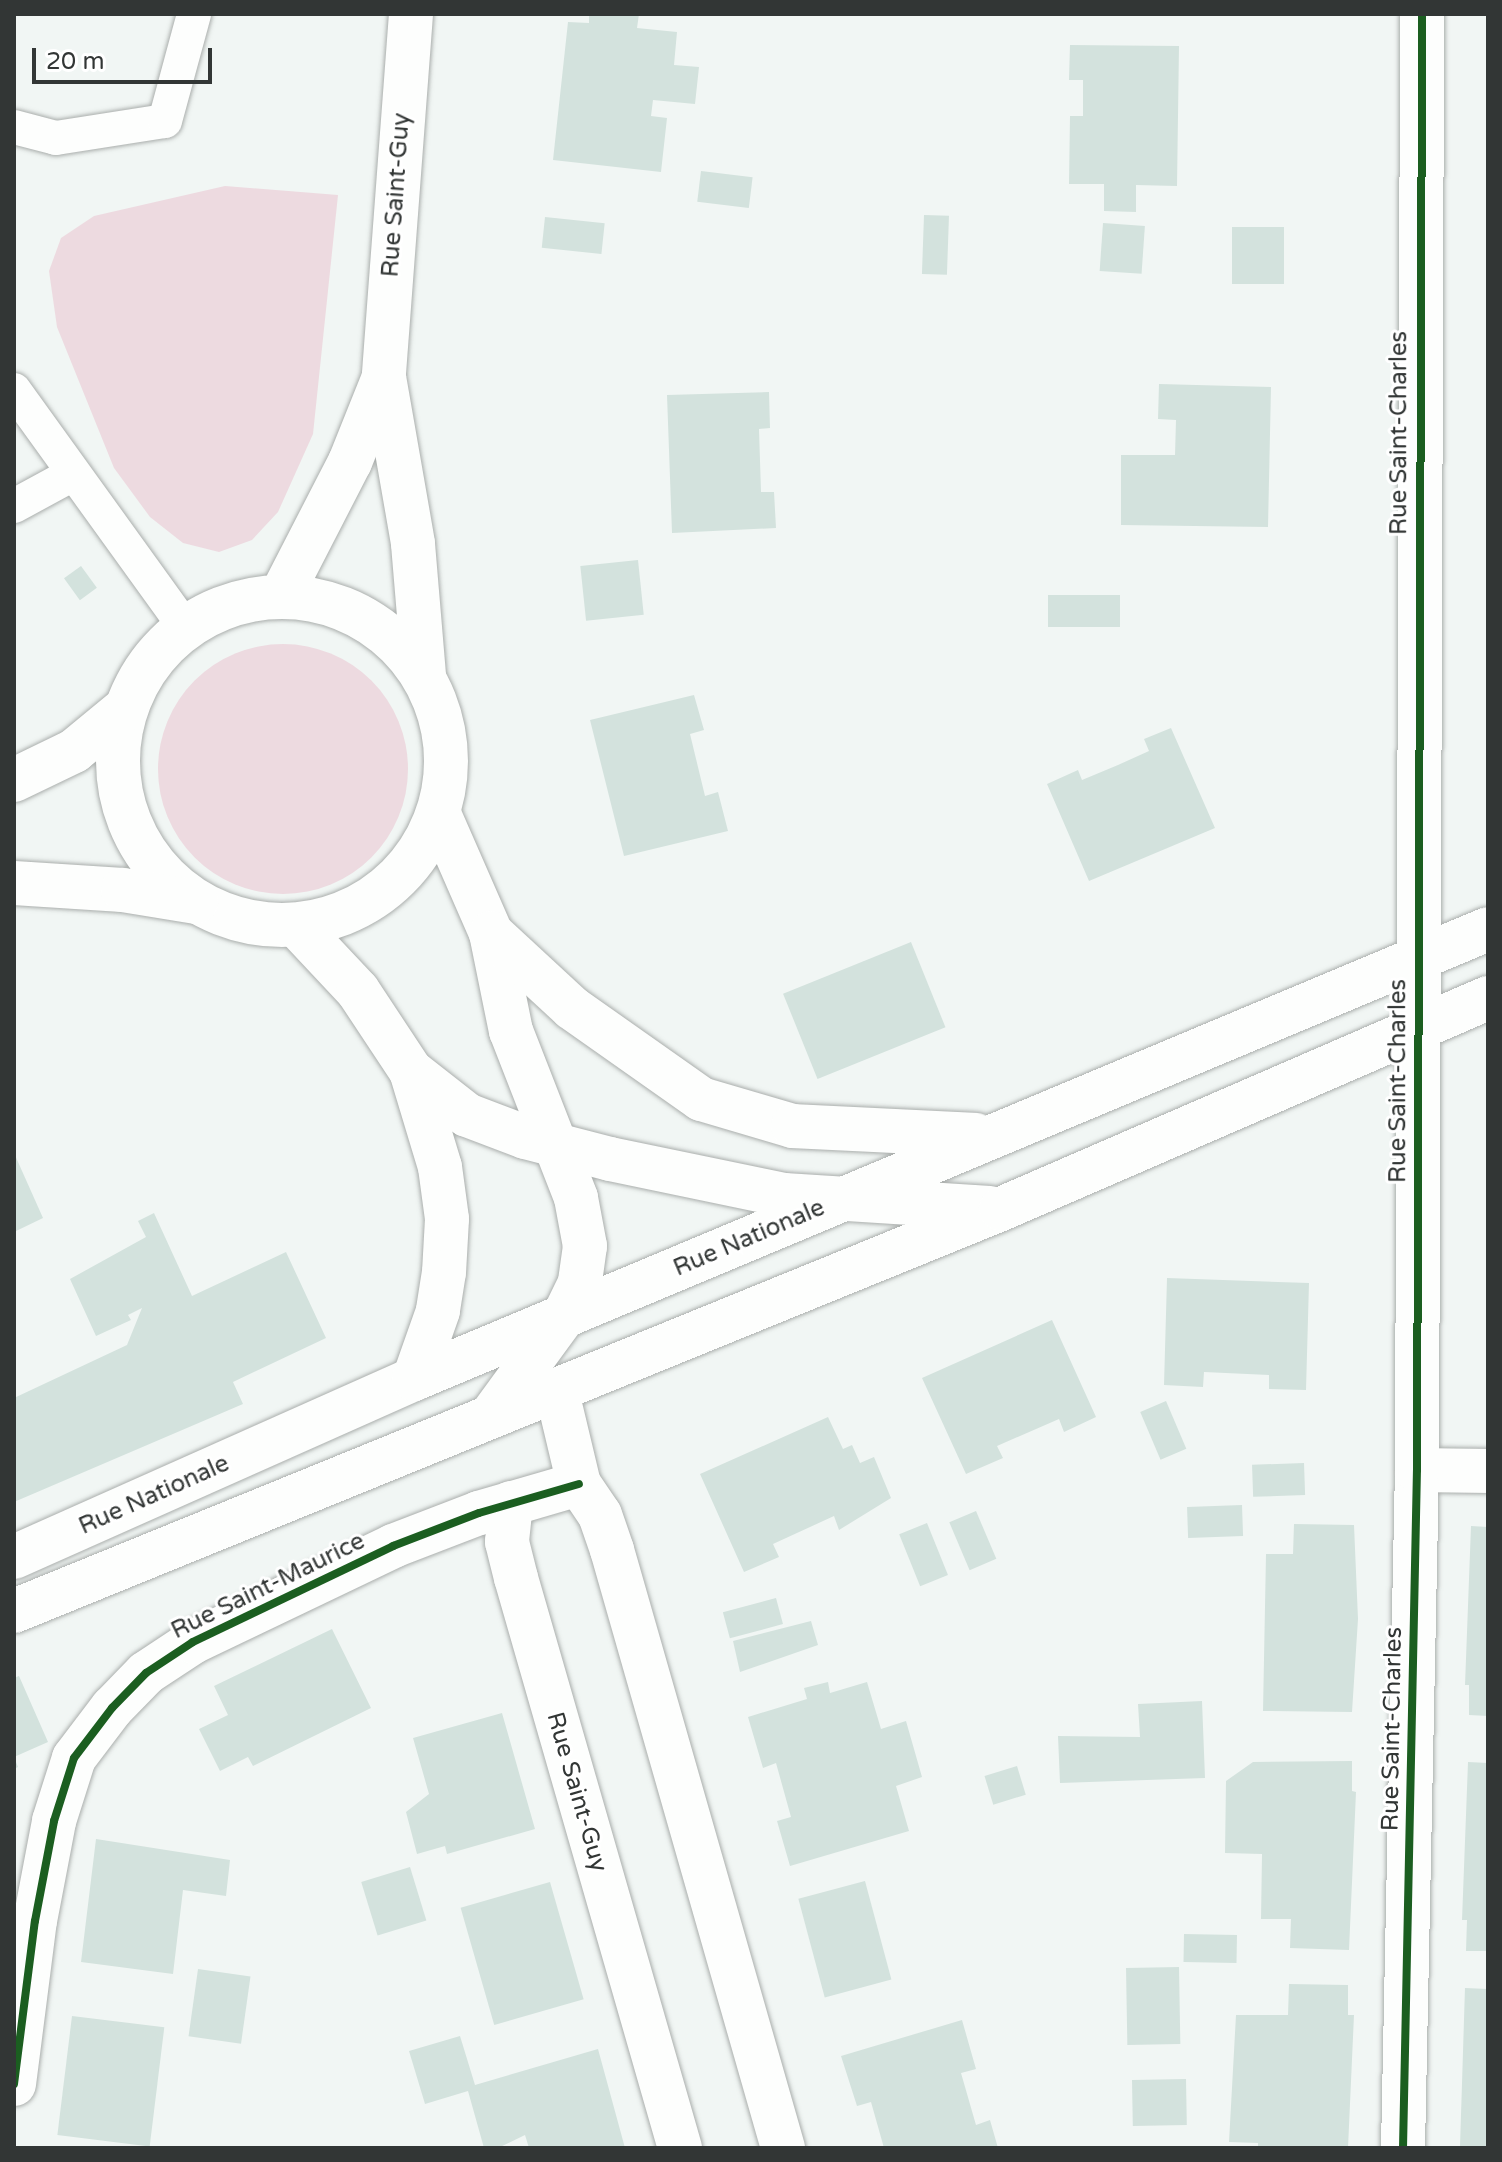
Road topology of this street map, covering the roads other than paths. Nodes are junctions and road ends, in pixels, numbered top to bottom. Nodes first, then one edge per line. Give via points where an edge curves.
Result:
1 (194, 14) edge
2 (411, 14) edge
3 (1422, 14) edge
4 (14, 127) edge
5 (384, 377) junction
6 (14, 390) edge
7 (73, 474) junction
8 (14, 506) edge
9 (281, 596) junction
10 (185, 627) junction
11 (424, 675) junction
12 (125, 709) junction
13 (14, 780) edge
14 (439, 814) junction
15 (14, 883) edge
16 (196, 902) junction
17 (297, 926) junction
18 (1488, 929) edge
19 (491, 933) junction
20 (1417, 959) junction
21 (1488, 998) edge
22 (1418, 1028) junction
23 (411, 1071) junction
24 (995, 1135) junction
25 (555, 1145) junction
26 (836, 1201) junction
27 (1001, 1209) junction
28 (564, 1316) junction
29 (414, 1379) junction
30 (557, 1392) junction
31 (485, 1422) junction
32 (1417, 1470) junction
33 (1488, 1471) edge
34 (579, 1484) junction
35 (511, 1503) junction
36 (14, 1557) edge
37 (14, 1611) edge
38 (14, 2084) edge
39 (680, 2148) edge
40 (783, 2148) edge
41 (1403, 2148) edge

1 - 4 lane via 165,121 56,138
2 - 5 main road, Rue Saint-Guy
3 - 20 main road, Rue Saint-Charles
5 - 9 main road, Rue Saint-Guy via 350,462
5 - 11 main road, Rue Saint-Guy via 413,544
6 - 7 lane
7 - 8 lane
7 - 10 lane
9 - 10 main road via 230,604
9 - 11 main road via 324,601 363,617 397,642
10 - 12 main road via 148,664
11 - 14 main road via 443,719 448,767
12 - 13 main road via 74,751
12 - 16 main road via 117,753 119,782 136,838 161,874
14 - 17 main road via 417,856 385,891 344,915
14 - 19 main road
15 - 16 main road via 123,890
16 - 17 main road via 250,922
17 - 23 main road via 358,991
18 - 20 main road, Rue Nationale
19 - 24 main road via 572,1008 701,1099 747,1117 793,1126
19 - 25 main road via 511,1031
20 - 22 main road, Rue Saint-Charles
20 - 24 main road, Rue Nationale
21 - 22 main road
22 - 27 main road
22 - 32 main road, Rue Saint-Charles
23 - 25 main road via 467,1115
23 - 29 main road via 440,1167 447,1219 438,1311
24 - 26 main road, Rue Nationale
25 - 26 main road via 742,1187
25 - 28 main road via 576,1198 585,1246 580,1283
26 - 27 main road
26 - 28 main road, Rue Nationale
27 - 30 main road
28 - 29 main road, Rue Nationale
28 - 31 main road
29 - 36 main road, Rue Nationale
30 - 31 main road
30 - 34 main road
31 - 37 main road
32 - 33 main road
32 - 41 main road, Rue Saint-Charles
34 - 35 main road
34 - 40 main road via 600,1515 612,1550
35 - 38 main road, Rue Saint-Maurice via 393,1546 193,1642 146,1673 112,1708 74,1758 54,1821
35 - 39 main road, Rue Saint-Guy via 507,1542 513,1566

